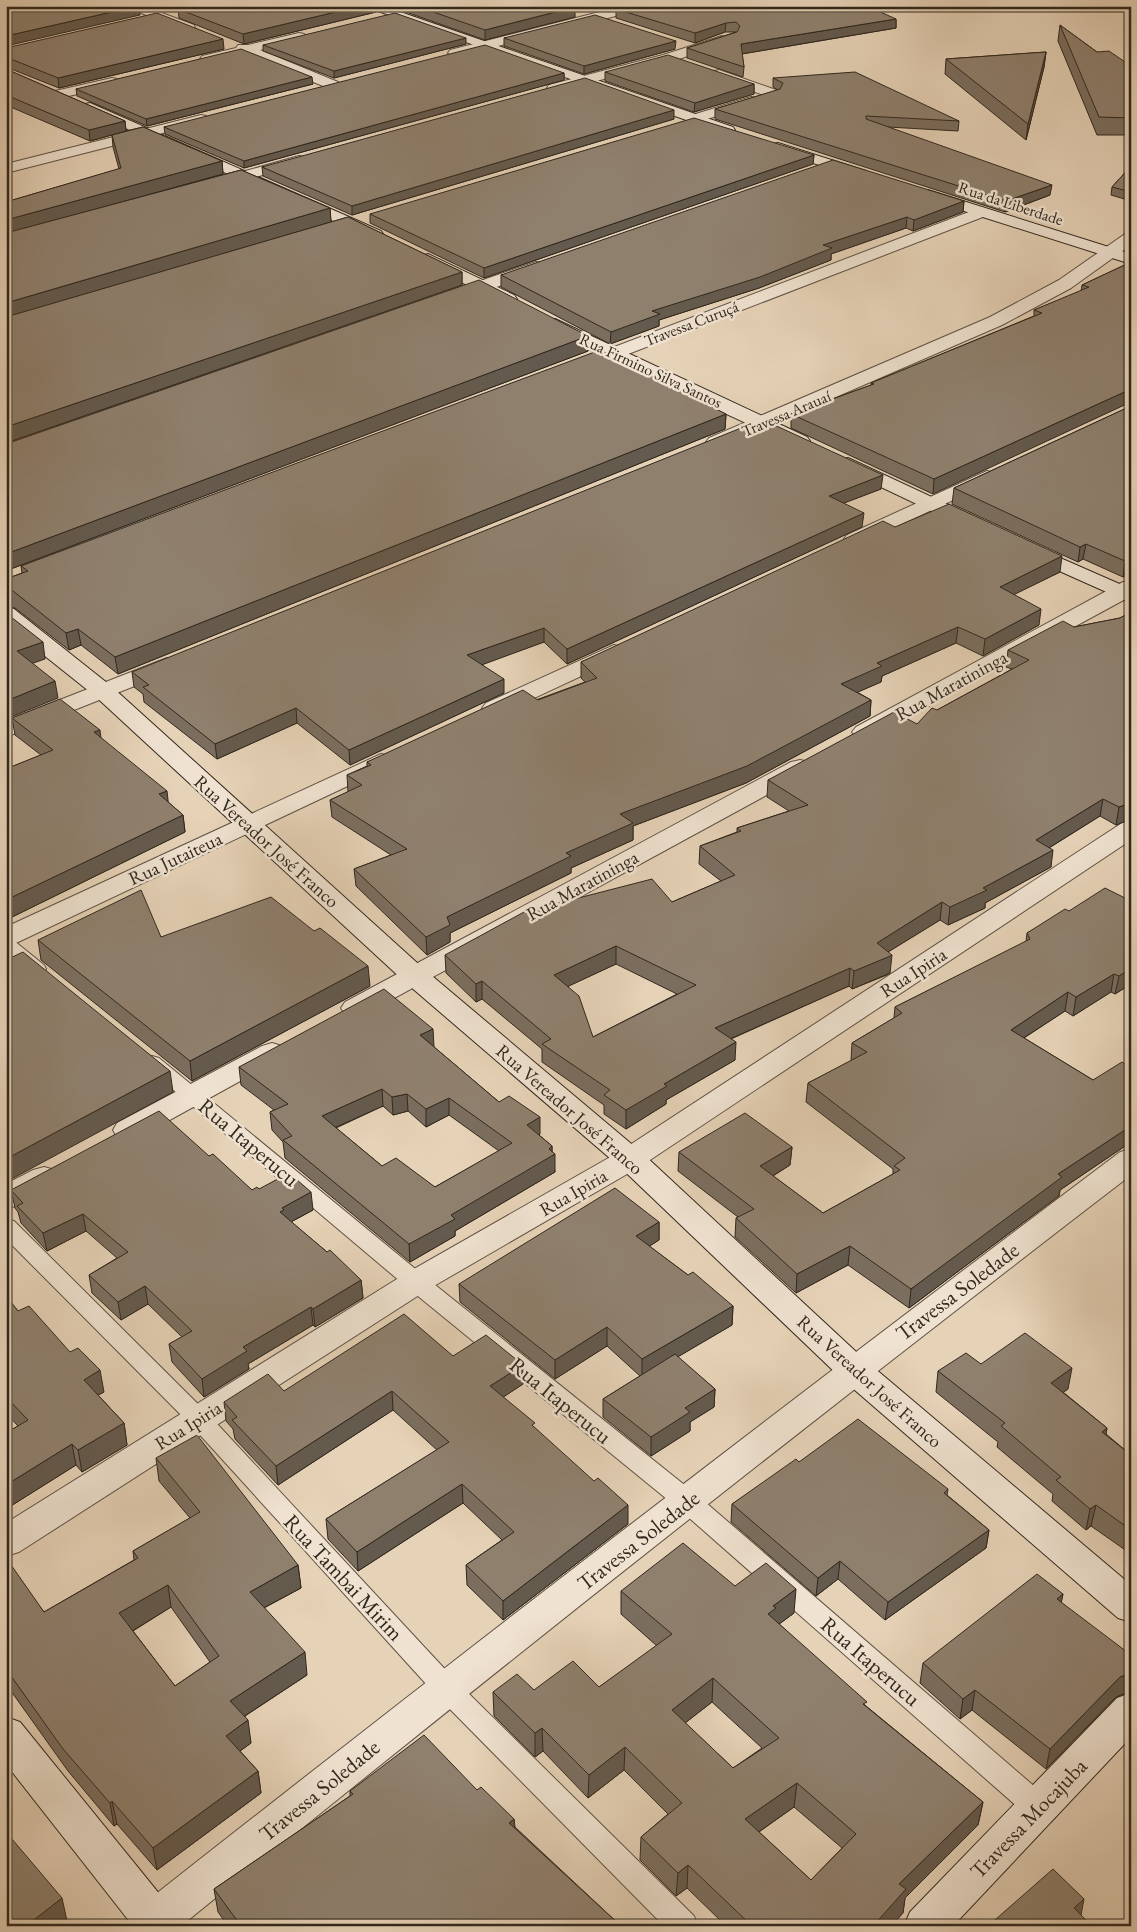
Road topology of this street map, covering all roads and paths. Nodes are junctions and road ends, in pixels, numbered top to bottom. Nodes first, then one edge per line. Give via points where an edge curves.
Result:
1 (131, 6) edge
2 (370, 6) edge
3 (639, 6) edge
4 (568, 9) edge
5 (180, 13) edge
6 (393, 14) junction
7 (161, 17) junction
8 (595, 18) junction
9 (141, 21) edge
10 (365, 21) edge
11 (622, 26) edge
12 (203, 33) edge
13 (310, 34) edge
14 (731, 37) edge
15 (220, 40) edge
16 (675, 43) edge
17 (482, 46) junction
18 (693, 48) junction
19 (246, 50) junction
20 (445, 56) edge
21 (668, 58) junction
22 (190, 63) edge
23 (692, 66) edge
24 (709, 71) edge
25 (125, 78) edge
26 (582, 80) junction
27 (42, 86) edge
28 (544, 91) edge
29 (305, 92) edge
30 (60, 94) junction
31 (213, 116) edge
32 (694, 119) junction
33 (665, 128) edge
34 (149, 133) junction
35 (740, 134) edge
36 (767, 143) edge
37 (314, 156) edge
38 (831, 164) junction
39 (6, 169) edge
40 (804, 174) edge
41 (246, 175) junction
42 (878, 179) edge
43 (198, 188) edge
44 (916, 191) edge
45 (982, 212) junction
46 (371, 217) edge
47 (352, 222) junction
48 (324, 231) edge
49 (1131, 237) edge
50 (386, 239) edge
51 (412, 252) edge
52 (1109, 252) junction
53 (1131, 259) edge
54 (555, 260) edge
55 (482, 286) junction
56 (435, 302) edge
57 (525, 308) edge
58 (542, 318) edge
59 (612, 354) junction
60 (565, 371) edge
61 (763, 423) junction
62 (816, 448) edge
63 (699, 449) edge
64 (833, 457) edge
65 (1008, 467) edge
66 (929, 504) junction
67 (990, 532) edge
68 (1008, 540) edge
69 (831, 550) edge
70 (1127, 592) edge
71 (6, 614) edge
72 (633, 643) edge
73 (185, 657) edge
74 (103, 690) junction
75 (472, 719) edge
76 (6, 730) edge
77 (400, 752) edge
78 (247, 824) junction
79 (1131, 828) edge
80 (6, 936) edge
81 (6, 944) edge
82 (415, 976) junction
83 (53, 982) edge
84 (330, 1022) edge
85 (295, 1040) edge
86 (138, 1051) edge
87 (192, 1095) junction
88 (108, 1142) edge
89 (1131, 1158) edge
90 (630, 1159) junction
91 (66, 1165) edge
92 (6, 1198) edge
93 (6, 1226) edge
94 (416, 1282) junction
95 (854, 1370) junction
96 (199, 1418) junction
97 (688, 1502) junction
98 (6, 1542) edge
99 (1131, 1607) edge
100 (446, 1688) junction
101 (1131, 1710) edge
102 (6, 1734) edge
103 (1039, 1808) junction
104 (154, 1924) edge
105 (684, 1926) edge
106 (925, 1926) edge

1 - 7 street
2 - 6 street
3 - 8 street
4 - 8 street
5 - 7 street
6 - 10 street
6 - 17 street
7 - 9 street
7 - 12 street
8 - 11 street
8 - 17 street
13 - 19 street
14 - 18 street
15 - 19 street
16 - 18 street
17 - 20 street
17 - 26 street
18 - 21 street
19 - 22 street
19 - 29 street via 338,83
21 - 23 street
21 - 26 street
24 - 32 street via 774,94
25 - 30 street
26 - 28 street
26 - 32 street
27 - 30 street
30 - 34 street
31 - 34 street
32 - 33 street
32 - 35 street
34 - 39 street
34 - 41 street
36 - 38 street
37 - 41 street
38 - 40 street
38 - 42 street
41 - 43 street
41 - 47 street
44 - 45 street, Rua da Liberdade
45 - 52 street, Rua da Liberdade
45 - 59 street, Travessa Curuçá
46 - 47 street
47 - 48 street
47 - 50 street
49 - 52 street, Travessa Arauaí
51 - 55 street
52 - 53 street, Rua da Liberdade
52 - 61 street, Travessa Arauaí via 1045,296 996,321
54 - 55 street
55 - 56 street
55 - 57 street
58 - 59 street, Rua Firmino Silva Santos
59 - 60 street, Travessa Curuçá
59 - 61 street, Rua Firmino Silva Santos
61 - 62 street, Rua Firmino Silva Santos
61 - 63 street, Travessa Arauaí
64 - 66 street
65 - 66 street
66 - 67 street
66 - 69 street
68 - 70 street
70 - 82 street, Rua Maratininga
71 - 74 street, Rua Vereador José Franco
72 - 75 street
73 - 74 street
74 - 76 street
74 - 78 street, Rua Vereador José Franco
77 - 78 street, Rua Jutaiteua
78 - 80 street, Rua Jutaiteua
78 - 82 street, Rua Vereador José Franco
79 - 90 street, Rua Ipiria
81 - 83 lane
82 - 84 street, Rua Maratininga
82 - 90 street, Rua Vereador José Franco
85 - 87 street
86 - 87 lane, Rua Itaperucu
87 - 88 street
87 - 94 lane, Rua Itaperucu
89 - 95 street, Travessa Soledade
90 - 94 street, Rua Ipiria
90 - 95 street, Rua Vereador José Franco
91 - 92 street
93 - 96 lane, Rua Tambai Mirim
94 - 96 street, Rua Ipiria
94 - 97 lane, Rua Itaperucu
95 - 97 street, Travessa Soledade
95 - 99 street, Rua Vereador José Franco
96 - 98 street, Rua Ipiria
96 - 100 lane, Rua Tambai Mirim
97 - 100 street, Travessa Soledade
97 - 103 lane, Rua Itaperucu
100 - 104 street, Travessa Soledade
100 - 105 lane, Rua Tambai Mirim
101 - 103 street, Travessa Mocajuba
102 - 104 street
103 - 106 street, Travessa Mocajuba

